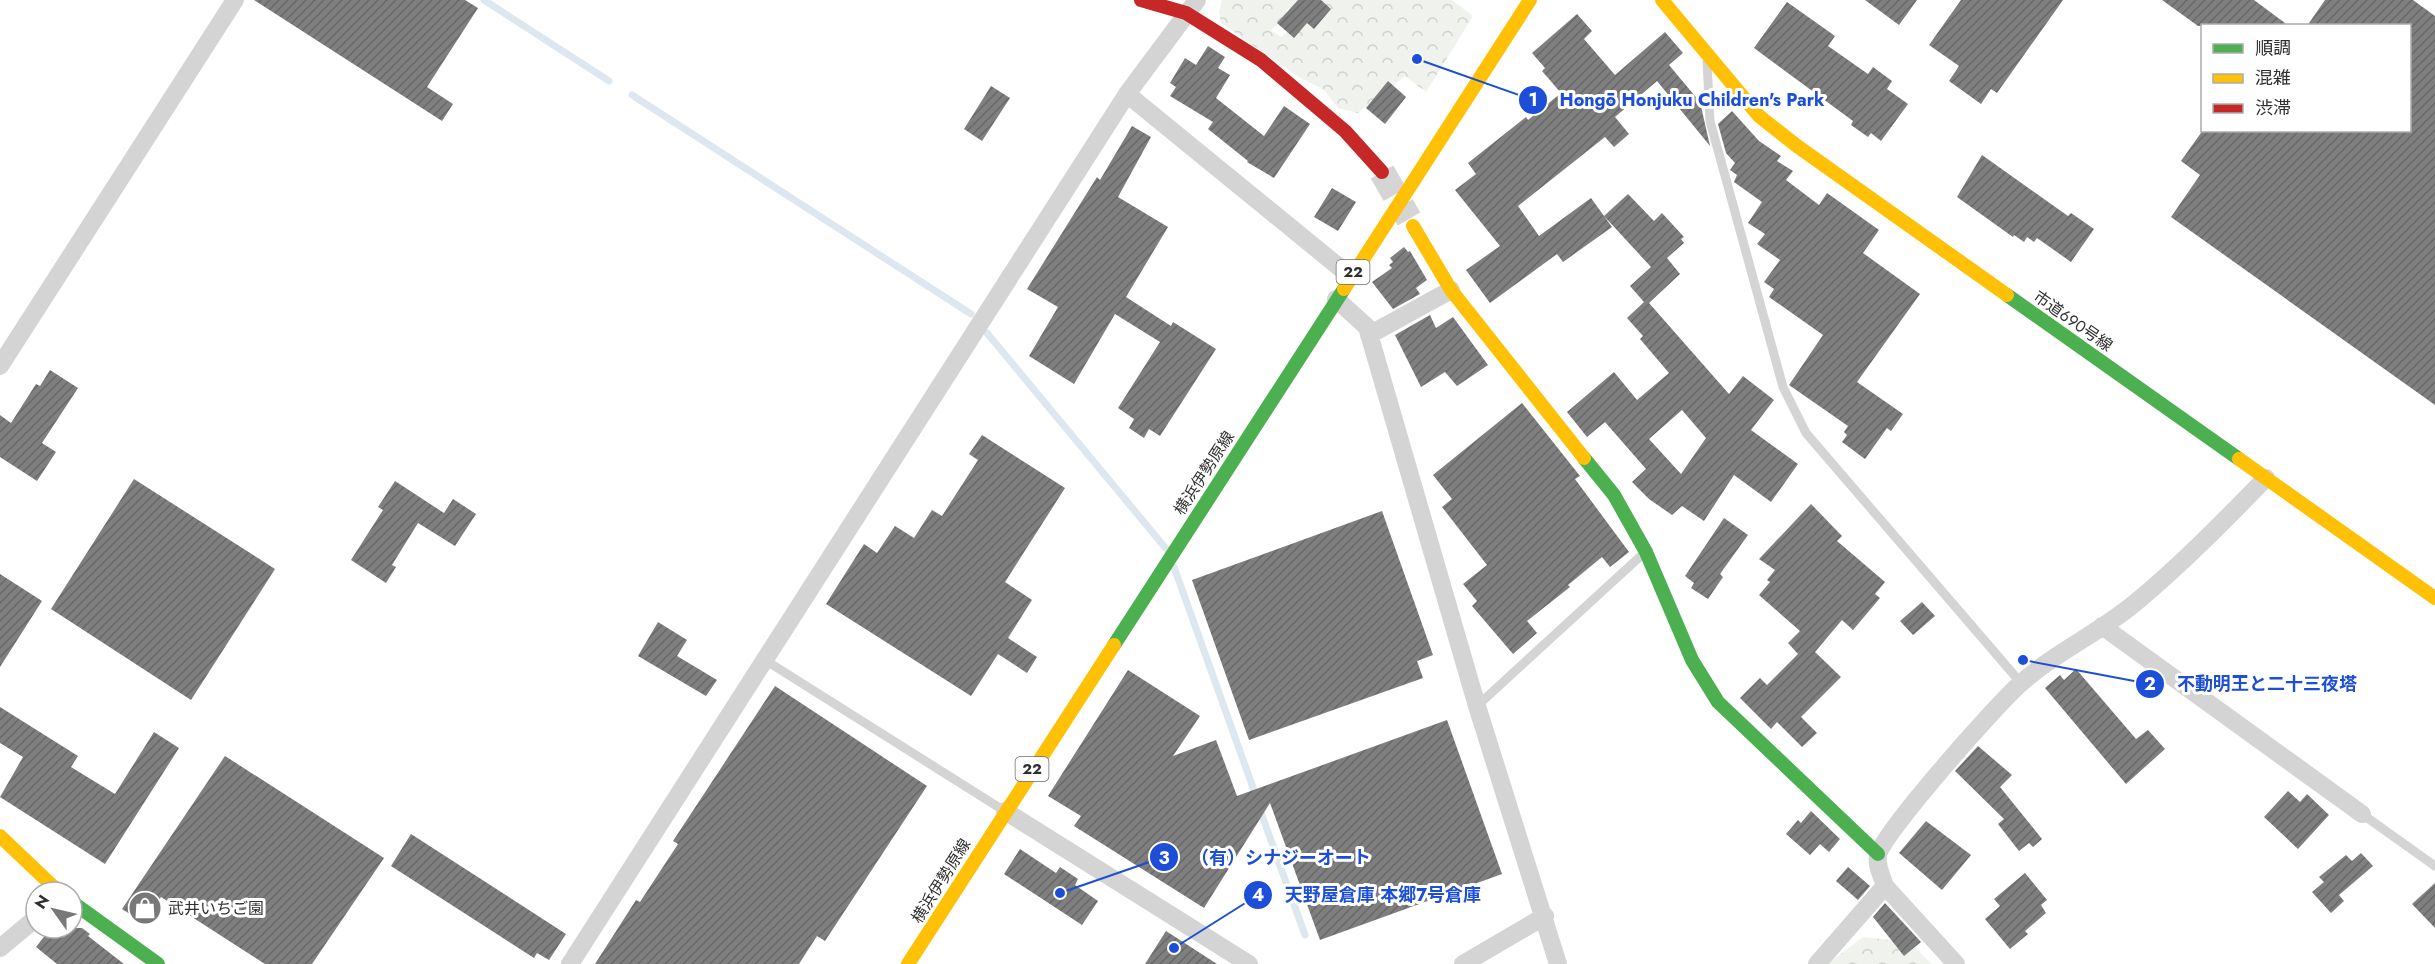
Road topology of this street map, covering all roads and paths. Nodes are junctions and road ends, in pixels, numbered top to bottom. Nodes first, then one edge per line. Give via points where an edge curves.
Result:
1 (236, 0) edge
2 (1141, 0) edge
3 (1530, 0) edge
4 (1662, 0) edge
5 (1191, 7) edge
6 (1707, 54) junction
7 (1127, 94) junction
8 (1382, 172) tunnel mouth
9 (1413, 226) tunnel mouth
10 (1350, 276) junction
11 (1451, 290) junction
12 (1336, 299) junction
13 (1370, 335) junction
14 (0, 366) edge
15 (2266, 478) junction
16 (1646, 552) junction
17 (2435, 598) edge
18 (2102, 626) junction
19 (765, 660) junction
20 (2020, 683) junction
21 (1477, 706) junction
22 (1005, 811) junction
23 (2362, 814) joint
24 (0, 836) edge
25 (1878, 854) junction
26 (2435, 866) edge
27 (46, 880) edge
28 (1886, 886) junction
29 (84, 911) edge
30 (1545, 916) junction
31 (24, 928) edge
32 (0, 948) edge
33 (158, 964) edge
34 (570, 964) edge
35 (908, 964) edge
36 (1249, 964) edge
37 (1463, 964) edge
38 (1558, 964) edge
39 (1817, 964) edge
40 (1956, 964) edge

1 - 14 street
2 - 5 street
3 - 10 street, 横浜伊勢原線 / 22
4 - 6 street, 市道690号線
5 - 7 street
5 - 8 street via 1345,131
6 - 15 street, 市道690号線 via 1759,116 1797,146
6 - 20 lane via 1710,121 1783,387 1792,406 1806,433 1842,477
7 - 10 street
7 - 19 street
9 - 11 street
10 - 12 street, 横浜伊勢原線 / 22
11 - 13 street
11 - 16 street via 1614,495
12 - 13 street via 1367,327
12 - 22 street, 横浜伊勢原線 / 22
13 - 21 street
15 - 17 street, 市道690号線
15 - 18 street via 2133,605
16 - 21 lane
16 - 25 street via 1692,660 1718,702
18 - 20 street
18 - 23 street
19 - 22 lane
19 - 34 street
20 - 25 street via 1908,811
21 - 30 street
22 - 35 street, 横浜伊勢原線 / 22
22 - 36 street
23 - 26 lane
24 - 27 street
25 - 28 street
28 - 39 street
28 - 40 street
29 - 33 street
30 - 37 street
30 - 38 street
31 - 32 street

